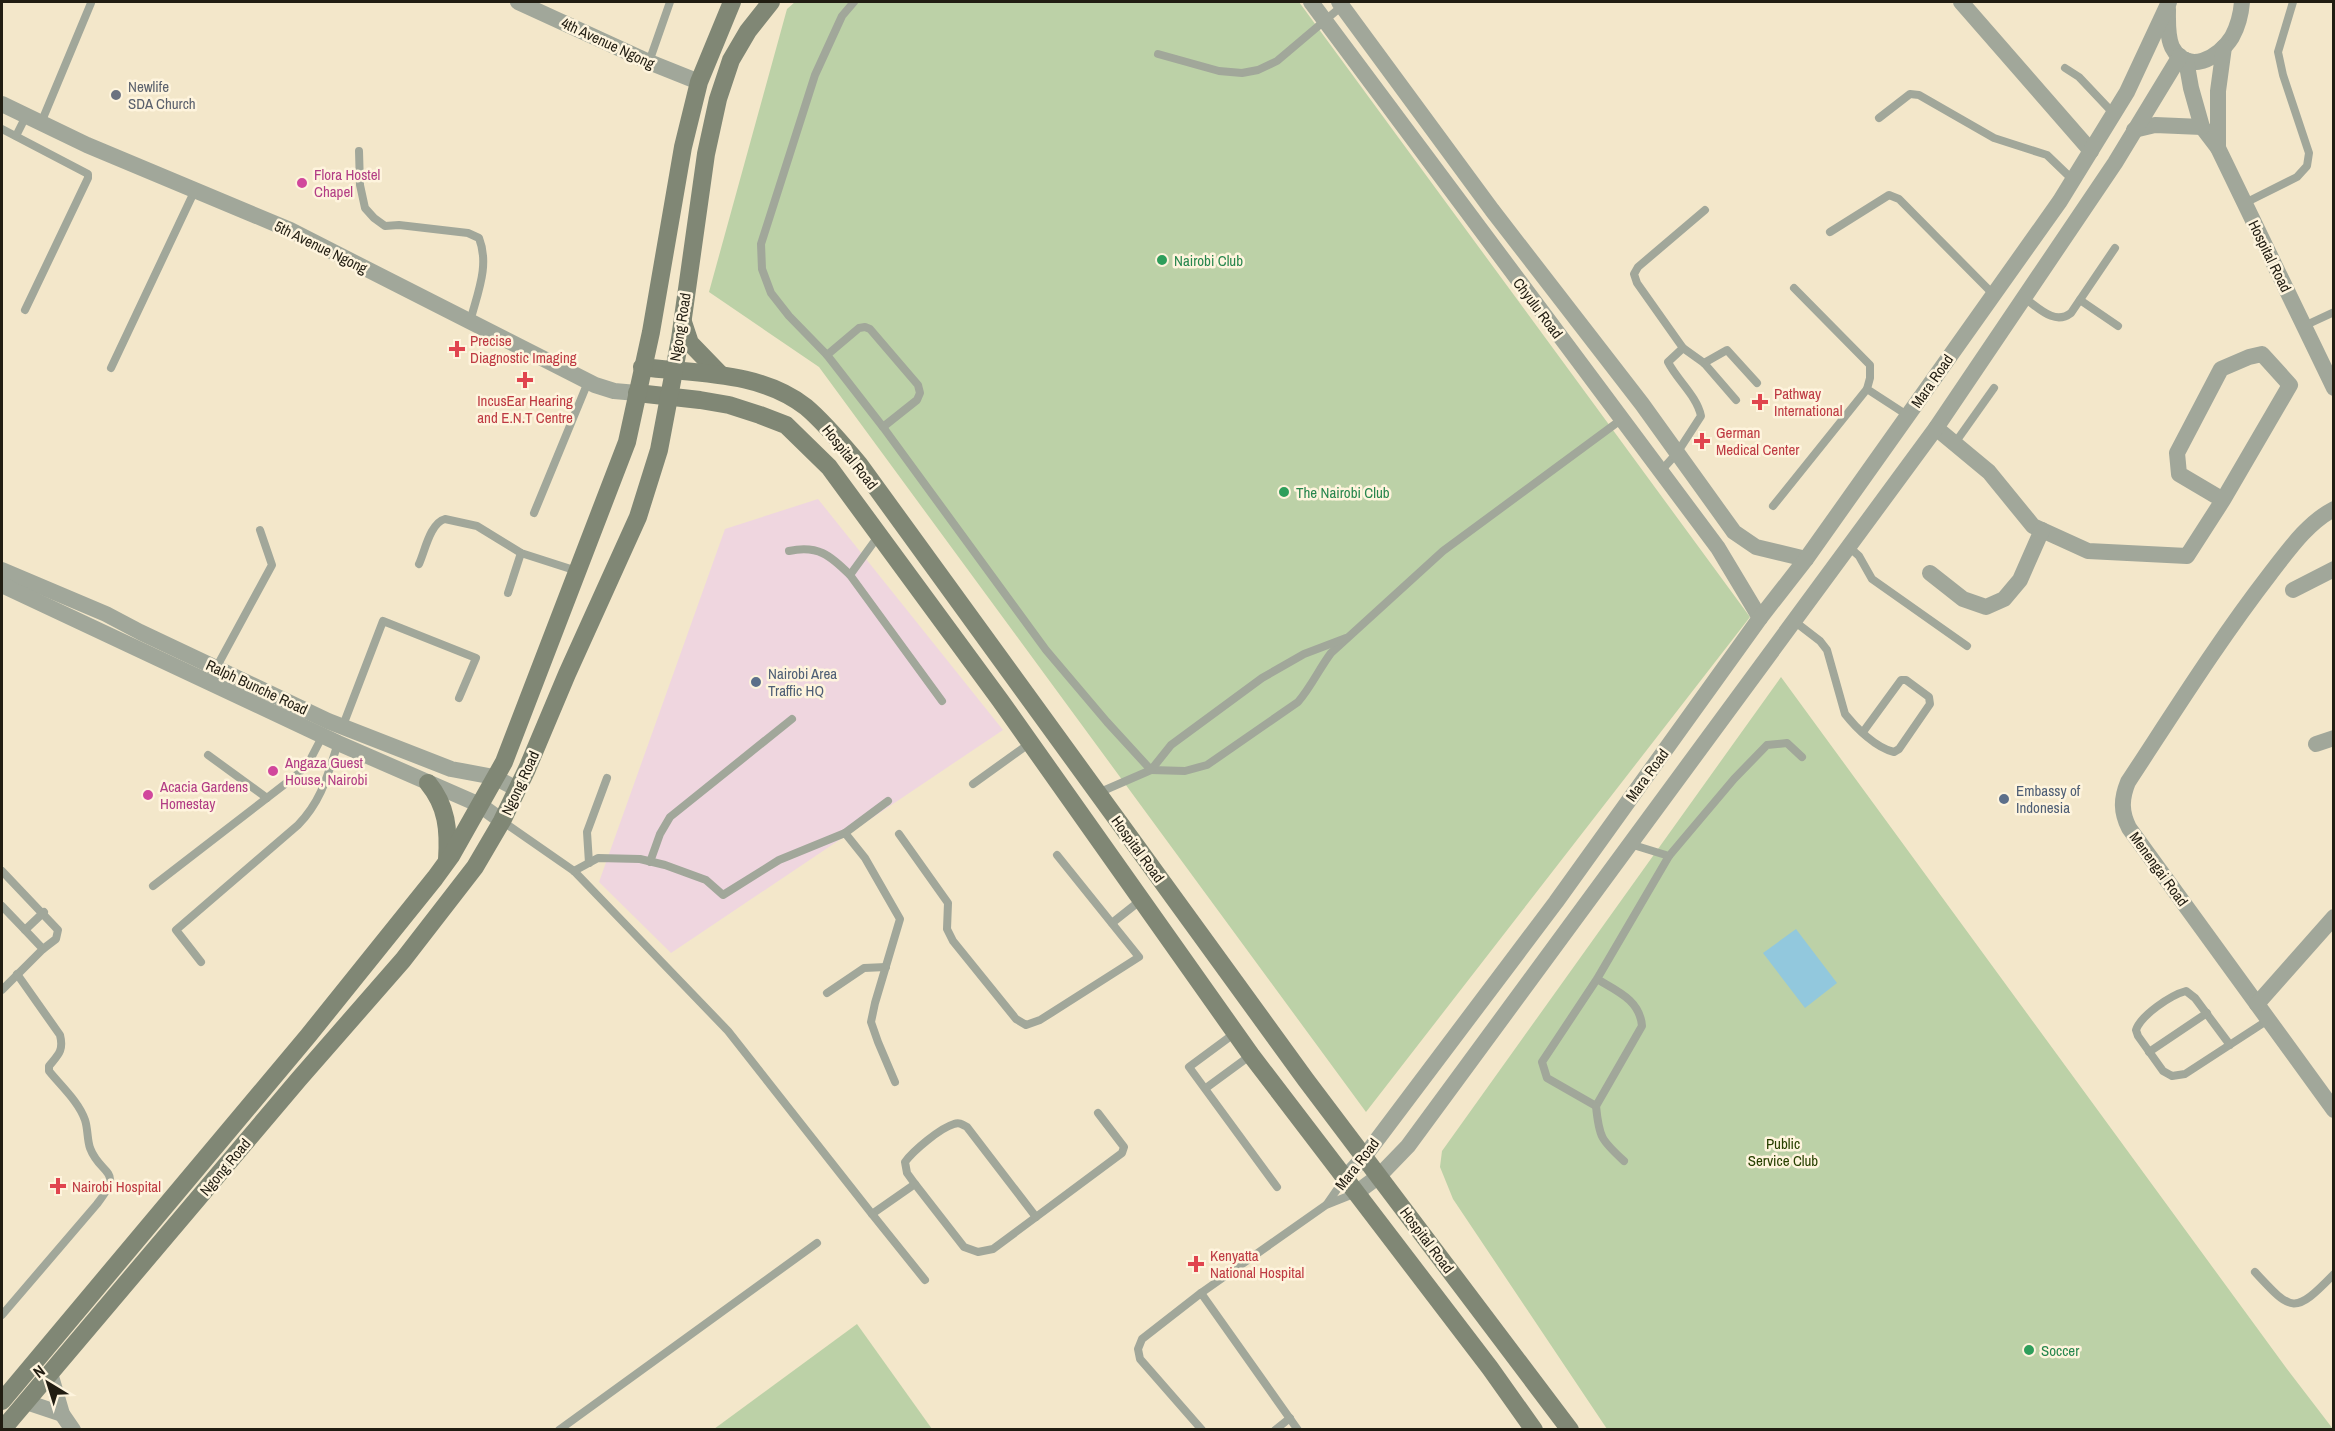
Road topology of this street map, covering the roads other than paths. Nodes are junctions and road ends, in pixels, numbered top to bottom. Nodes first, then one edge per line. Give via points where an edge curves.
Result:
1 (518, 2) edge
2 (670, 2) edge
3 (732, 2) edge
4 (771, 2) edge
5 (854, 2) edge
6 (1311, 2) edge
7 (1962, 2) edge
8 (2242, 2) edge
9 (2293, 2) edge
10 (91, 3) dead end
11 (2168, 3) edge
12 (1341, 4) edge
13 (536, 6) edge
14 (1325, 20) junction
15 (2224, 47) junction
16 (1158, 54) dead end
17 (2183, 58) junction
18 (649, 62) junction
19 (2065, 68) dead end
20 (699, 82) junction
21 (2, 104) edge
22 (2115, 114) junction
23 (1879, 118) dead end
24 (33, 119) junction
25 (2202, 128) junction
26 (2, 129) edge
27 (2134, 130) junction
28 (16, 136) junction
29 (2218, 148) junction
30 (359, 151) dead end
31 (2091, 151) junction
32 (2073, 180) junction
33 (195, 190) junction
34 (2245, 203) junction
35 (1705, 210) dead end
36 (1830, 232) dead end
37 (2115, 248) dead end
38 (1794, 288) dead end
39 (1993, 294) junction
40 (2024, 297) junction
41 (2080, 300) junction
42 (25, 310) dead end
43 (2334, 312) edge
44 (682, 321) junction
45 (470, 322) junction
46 (2118, 326) dead end
47 (2304, 326) junction
48 (1683, 348) junction
49 (827, 355) junction
50 (1704, 363) junction
51 (111, 368) dead end
52 (642, 368) junction
53 (674, 371) junction
54 (721, 375) junction
55 (588, 382) junction
56 (1757, 382) dead end
57 (1994, 388) dead end
58 (2334, 388) edge
59 (1867, 389) junction
60 (637, 393) junction
61 (669, 398) junction
62 (1736, 400) dead end
63 (1907, 415) junction
64 (1622, 419) junction
65 (883, 427) junction
66 (1936, 428) junction
67 (1954, 443) junction
68 (1677, 453) junction
69 (1660, 473) junction
70 (2223, 500) junction
71 (1773, 506) dead end
72 (2334, 509) edge
73 (534, 513) dead end
74 (260, 530) dead end
75 (2042, 530) junction
76 (879, 535) junction
77 (1849, 547) junction
78 (789, 551) dead end
79 (521, 553) junction
80 (1806, 559) junction
81 (419, 564) dead end
82 (2334, 569) edge
83 (2, 570) edge
84 (578, 572) junction
85 (1930, 573) dead end
86 (850, 575) junction
87 (2, 585) edge
88 (2293, 590) dead end
89 (508, 593) dead end
90 (106, 614) junction
91 (1760, 618) junction
92 (1794, 621) junction
93 (101, 630) junction
94 (1348, 637) junction
95 (1967, 646) dead end
96 (213, 674) junction
97 (459, 698) dead end
98 (942, 701) dead end
99 (792, 719) dead end
100 (333, 731) junction
101 (1863, 732) junction
102 (2334, 738) edge
103 (1030, 743) junction
104 (2316, 744) dead end
105 (208, 755) dead end
106 (1802, 757) dead end
107 (1151, 770) junction
108 (494, 777) junction
109 (607, 778) dead end
110 (428, 783) junction
111 (973, 784) dead end
112 (517, 789) junction
113 (1098, 793) junction
114 (267, 798) junction
115 (888, 801) dead end
116 (480, 805) junction
117 (502, 821) junction
118 (845, 833) junction
119 (898, 834) dead end
120 (1629, 843) junction
121 (1057, 855) dead end
122 (1669, 856) junction
123 (447, 862) junction
124 (650, 862) junction
125 (589, 863) junction
126 (2, 871) edge
127 (574, 871) junction
128 (153, 886) dead end
129 (1141, 900) junction
130 (2, 906) edge
131 (44, 912) junction
132 (2334, 917) edge
133 (1112, 923) junction
134 (25, 930) junction
135 (43, 949) junction
136 (201, 962) dead end
137 (886, 968) junction
138 (17, 974) junction
139 (1597, 979) junction
140 (2, 990) edge
141 (827, 993) dead end
142 (2257, 1004) junction
143 (2207, 1013) junction
144 (2268, 1020) junction
145 (1235, 1033) junction
146 (2230, 1045) junction
147 (2149, 1052) junction
148 (1251, 1055) junction
149 (895, 1082) dead end
150 (1206, 1088) junction
151 (1596, 1106) junction
152 (2334, 1110) edge
153 (1098, 1113) dead end
154 (1364, 1157) junction
155 (1624, 1161) dead end
156 (1379, 1176) junction
157 (1345, 1178) junction
158 (915, 1184) junction
159 (1277, 1187) dead end
160 (1356, 1193) junction
161 (1326, 1205) junction
162 (872, 1214) junction
163 (1036, 1217) junction
164 (817, 1243) dead end
165 (2255, 1272) dead end
166 (2334, 1274) edge
167 (925, 1280) dead end
168 (1201, 1293) junction
169 (2, 1315) edge
170 (50, 1373) junction
171 (2, 1401) edge
172 (26, 1402) junction
173 (62, 1414) junction
174 (1290, 1418) junction
175 (2, 1430) edge
176 (73, 1430) edge
177 (559, 1430) edge
178 (1202, 1430) edge
179 (1275, 1430) edge
180 (1298, 1430) edge
181 (1534, 1430) edge
182 (1570, 1430) edge

1 - 13 street, 4th Avenue Ngong
2 - 18 lane
3 - 20 main road, Ngong Road
4 - 44 main road, Ngong Road via 730,60 718,99 706,154
5 - 49 lane via 842,16 815,75 761,244 762,269 771,292
6 - 14 street, Chyulu Road
7 - 31 street
8 - 15 street via 2240,17
9 - 34 lane via 2278,52 2309,153 2307,166 2296,177
10 - 24 lane
11 - 17 street, Mara Road via 2172,46
11 - 22 street, Mara Road
12 - 14 lane
12 - 68 street, Chyulu Road
13 - 18 street, 4th Avenue Ngong
14 - 16 lane via 1277,61 1258,70 1219,71
14 - 64 street, Chyulu Road
15 - 17 street via 2206,62 2191,63
15 - 29 street via 2218,91
17 - 25 street
17 - 27 street, Mara Road
18 - 20 street, 4th Avenue Ngong
19 - 22 lane
20 - 52 main road, Ngong Road via 675,185
21 - 24 street, 5th Avenue Ngong
22 - 31 street, Mara Road
23 - 32 lane via 1910,94 1919,95 1982,132 2047,155
24 - 28 lane
24 - 33 street, 5th Avenue Ngong
25 - 27 street via 2155,125
25 - 29 street, Hospital Road
26 - 28 lane
27 - 40 street, Mara Road
28 - 42 lane via 88,174
29 - 34 street, Hospital Road
30 - 45 lane via 365,208 385,226 468,233 479,238 484,269
31 - 32 street, Mara Road
32 - 39 street, Mara Road
33 - 45 street, 5th Avenue Ngong via 290,230
33 - 51 lane
34 - 47 street, Hospital Road
35 - 48 lane via 1634,274
36 - 39 lane via 1889,195 1899,199
37 - 41 lane
38 - 59 lane via 1870,365
39 - 63 street, Mara Road
40 - 41 lane via 2056,319 2071,313
40 - 66 street, Mara Road
41 - 46 lane
43 - 47 lane
44 - 53 main road, Ngong Road
44 - 54 main road via 690,343
45 - 55 street, 5th Avenue Ngong
47 - 58 street, Hospital Road
48 - 50 lane
48 - 68 lane via 1668,362 1701,416
49 - 65 lane
49 - 65 lane via 865,327 918,385 917,400
50 - 56 lane via 1727,350
50 - 62 lane
52 - 53 main road, Hospital Road
52 - 60 main road, Ngong Road
53 - 54 main road, Hospital Road
53 - 61 main road, Ngong Road
54 - 113 main road, Hospital Road via 782,392 804,405 837,438
55 - 60 street, 5th Avenue Ngong via 614,391
55 - 73 lane
57 - 67 lane
59 - 63 lane
59 - 71 lane
60 - 61 main road, Hospital Road
60 - 84 main road, Ngong Road via 627,442
61 - 76 main road, Hospital Road via 729,405 786,425 829,466
61 - 112 main road, Ngong Road via 659,450 638,517
63 - 80 street, Mara Road
64 - 69 street, Chyulu Road
64 - 94 lane via 1443,551
65 - 107 lane via 1046,650
66 - 67 street
66 - 77 street, Mara Road
67 - 75 street via 1989,472 2033,526
68 - 69 lane
68 - 80 street, Chyulu Road via 1734,532 1756,547
69 - 91 street, Chyulu Road via 1718,548
70 - 70 street via 2179,474 2177,453 2221,369 2262,354 2290,385
70 - 75 street via 2187,556 2088,551
72 - 142 street, Menengai Road via 2294,544 2257,592 2134,772 2124,793 2123,817 2129,828
74 - 96 lane via 272,565
75 - 85 street via 2020,580 2004,599 1986,607 1963,598
76 - 86 lane
76 - 103 main road, Hospital Road
77 - 92 street, Mara Road
77 - 95 lane via 1872,579
78 - 86 lane via 815,549
79 - 81 lane via 477,526 445,519 434,526
79 - 84 lane
79 - 89 lane
80 - 91 street, Mara Road
82 - 88 street
83 - 90 street, Ralph Bunche Road
84 - 108 main road, Ngong Road via 504,762
86 - 98 lane
87 - 93 street, Ralph Bunche Road
90 - 93 street
90 - 96 street, Ralph Bunche Road
91 - 154 street, Mara Road via 1556,902
92 - 101 lane via 1824,645 1845,714
92 - 120 street, Mara Road
93 - 96 street, Ralph Bunche Road
94 - 107 lane via 1304,654 1262,678 1171,745
94 - 107 lane via 1331,653 1298,702 1220,756 1185,771
96 - 100 street, Ralph Bunche Road
97 - 100 lane via 476,658 383,621
99 - 124 lane via 670,818
100 - 108 street, Ralph Bunche Road via 451,770
100 - 110 street, Ralph Bunche Road
100 - 114 lane via 298,774
100 - 136 lane via 323,790 311,811 176,930
101 - 101 lane via 1894,752 1930,704 1929,697 1901,680
102 - 104 street
103 - 111 lane
103 - 129 main road, Hospital Road
105 - 114 lane
106 - 122 lane via 1787,742 1767,745
107 - 113 lane
108 - 112 street, Ralph Bunche Road
108 - 116 main road, Ngong Road
109 - 125 lane via 587,832
110 - 116 street, Ralph Bunche Road
110 - 123 main road via 444,808
112 - 117 main road, Ngong Road
113 - 154 main road, Hospital Road
114 - 128 lane
115 - 118 lane
116 - 117 street, Ralph Bunche Road
116 - 123 main road, Ngong Road
117 - 127 lane
117 - 170 main road, Ngong Road via 475,867 403,960
118 - 124 lane via 779,860 723,895 706,880
118 - 137 lane via 865,858 900,919
119 - 133 lane via 948,903 947,929 953,941 1016,1019 1026,1025 1139,957
120 - 122 lane
120 - 156 street, Mara Road via 1408,1146
121 - 133 lane
122 - 139 lane
123 - 171 main road, Ngong Road via 308,1036
124 - 125 lane via 616,857
125 - 127 lane
126 - 131 lane
127 - 162 lane via 728,1031
129 - 133 lane
129 - 145 main road, Hospital Road
130 - 134 lane
131 - 134 lane
131 - 135 lane via 58,930 56,939
132 - 142 street
134 - 135 lane
135 - 138 lane
137 - 141 lane via 864,968
137 - 149 lane via 872,1022
138 - 140 lane
138 - 169 lane via 60,1035 59,1055 48,1066 49,1071 84,1117 90,1149 110,1176 110,1182 108,1191
139 - 151 lane via 1632,1001 1641,1014 1642,1026
139 - 151 lane via 1542,1062 1547,1078
142 - 144 street, Menengai Road
143 - 146 lane
143 - 147 lane
143 - 147 lane via 2191,993 2179,993 2138,1023 2138,1036
144 - 146 lane
144 - 152 street, Menengai Road
145 - 148 main road, Hospital Road
145 - 150 lane via 1189,1067
146 - 147 lane via 2185,1074 2172,1076 2163,1071
148 - 150 lane
148 - 157 main road, Hospital Road
150 - 159 lane
151 - 155 lane via 1600,1135
153 - 163 lane via 1124,1147 1122,1153
154 - 156 main road, Hospital Road
154 - 157 street, Mara Road
156 - 160 street, Mara Road
156 - 182 main road, Hospital Road
157 - 160 main road, Hospital Road
157 - 161 lane, Mara Road
158 - 162 lane
158 - 163 lane via 964,1247 978,1252 993,1250
158 - 163 lane via 905,1162 952,1124 961,1123
160 - 161 lane, Mara Road
160 - 181 main road, Hospital Road
161 - 168 lane
162 - 167 lane
164 - 177 lane
165 - 166 lane via 2283,1302 2294,1304 2308,1299
168 - 174 lane
168 - 178 lane via 1142,1339 1138,1349 1140,1359
170 - 172 main road, Ngong Road
170 - 173 street
172 - 173 street
172 - 175 main road, Ngong Road
173 - 176 street
174 - 179 lane
174 - 180 lane

